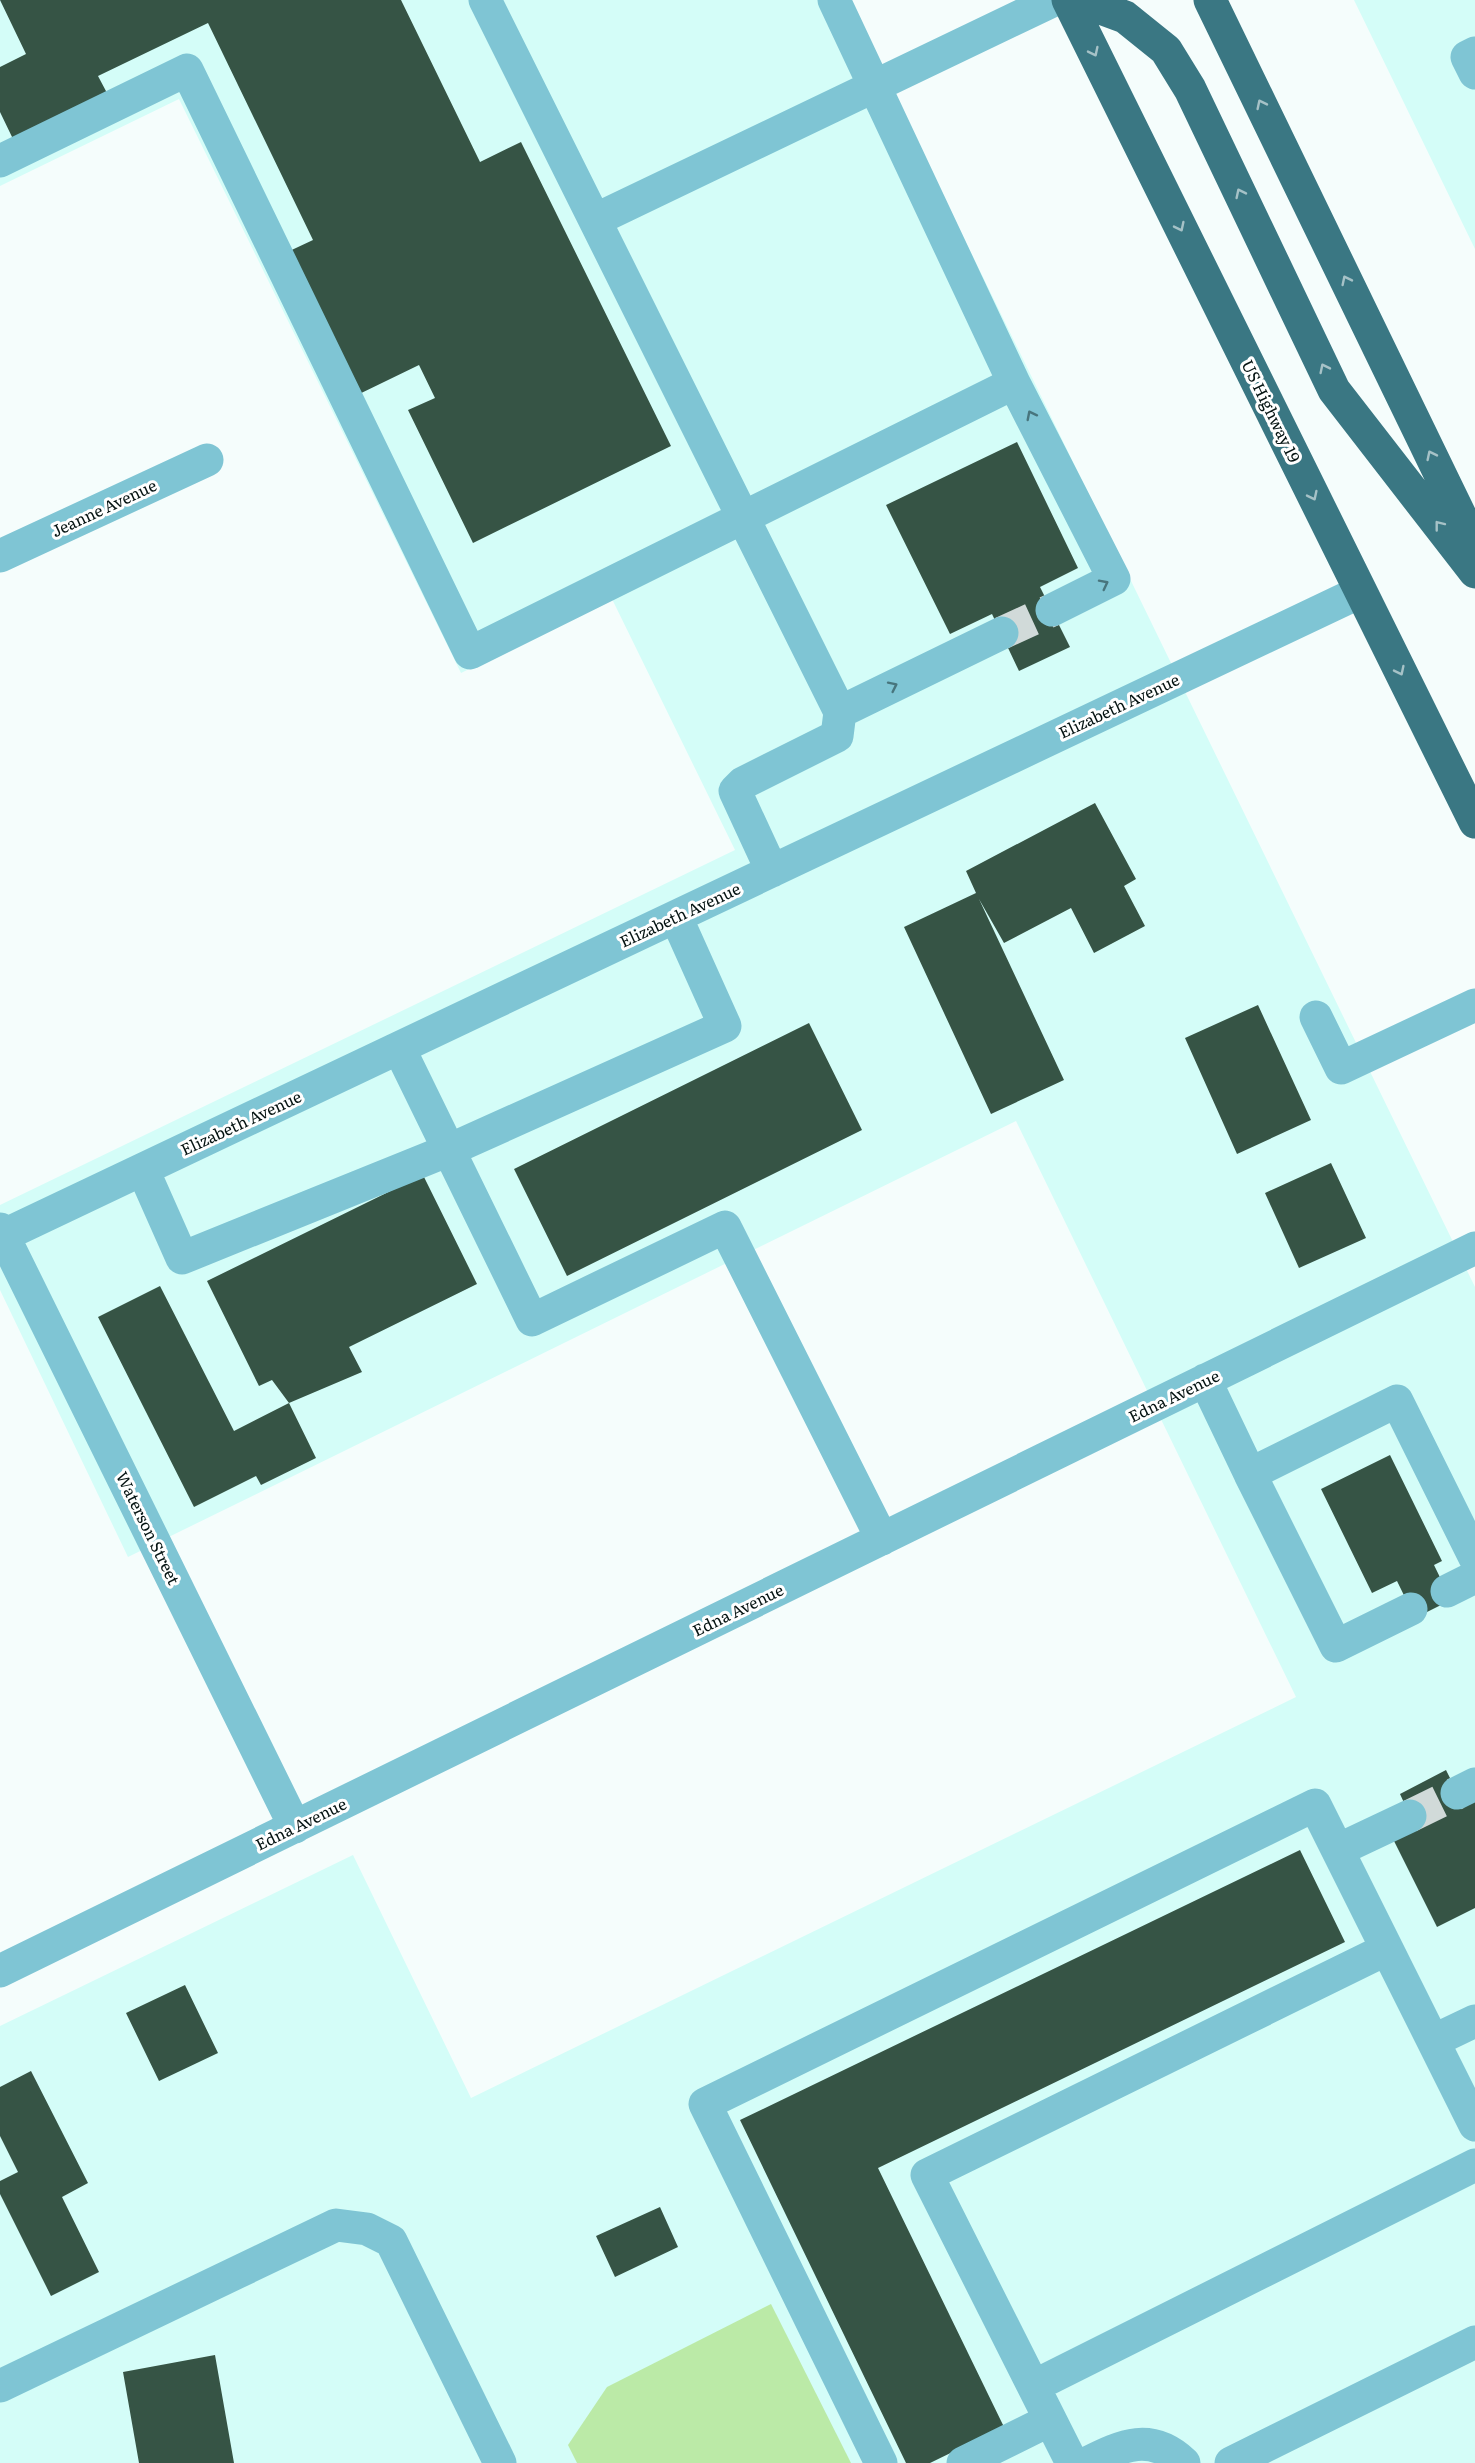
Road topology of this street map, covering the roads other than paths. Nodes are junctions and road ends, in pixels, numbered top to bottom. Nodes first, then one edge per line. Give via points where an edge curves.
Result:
1 (484, 0) edge
2 (834, 0) edge
3 (1054, 0) edge
4 (1068, 0) edge
5 (1079, 0) edge
6 (1210, 0) edge
7 (1475, 53) edge
8 (1475, 73) edge
9 (876, 85) junction
10 (0, 161) edge
11 (595, 220) junction
12 (1014, 383) junction
13 (207, 460) dead end
14 (743, 517) junction
15 (1475, 546) edge
16 (0, 556) edge
17 (1475, 572) edge
18 (1360, 592) junction
19 (1052, 610) tunnel mouth
20 (1002, 633) tunnel mouth
21 (840, 712) junction
22 (1475, 822) edge
23 (772, 871) junction
24 (676, 917) junction
25 (1475, 1005) edge
26 (1316, 1017) dead end
27 (399, 1048) junction
28 (449, 1150) junction
29 (143, 1170) junction
30 (1, 1234) edge
31 (1475, 1248) edge
32 (1205, 1380) junction
33 (1251, 1474) junction
34 (882, 1539) junction
35 (1475, 1558) edge
36 (1411, 1609) dead end
37 (1410, 1816) tunnel mouth
38 (295, 1827) junction
39 (1338, 1850) junction
40 (1387, 1949) junction
41 (0, 1971) edge
42 (1475, 2021) edge
43 (1433, 2041) junction
44 (1475, 2125) edge
45 (1475, 2165) edge
46 (1475, 2342) edge
47 (0, 2386) edge
48 (1034, 2386) junction
49 (1050, 2420) junction
50 (501, 2463) edge
51 (881, 2463) edge
52 (963, 2463) edge
53 (1072, 2463) edge
54 (1087, 2463) edge
55 (1184, 2463) edge
56 (1231, 2463) edge

1 - 11 street
2 - 9 street
3 - 9 street
4 -> 18 highway, US Highway 19
17 -> 5 highway via 1335,390 1190,89 1166,50 1125,17
15 -> 6 highway
7 - 8 street via 1467,57
9 - 11 street
9 - 12 street
10 - 14 street via 187,70 470,653
11 - 14 street
12 - 14 street
19 -> 12 street via 1114,579
13 - 16 street, Jeanne Avenue
14 - 21 street
18 -> 22 highway, US Highway 19
18 - 23 street, Elizabeth Avenue
21 -> 20 street
21 - 23 street via 837,736 743,783 735,791
23 - 24 street, Elizabeth Avenue
24 - 27 street, Elizabeth Avenue
24 - 28 street via 725,1026
25 - 26 street via 1341,1068
27 - 28 street
27 - 29 street, Elizabeth Avenue
28 - 29 street via 182,1258
28 - 34 street via 532,1320 725,1227
29 - 30 street, Elizabeth Avenue
30 - 38 street, Waterson Street
31 - 32 street, Edna Avenue
32 - 33 street
32 - 34 street, Edna Avenue
33 - 35 street via 1397,1401
33 - 36 street via 1336,1646
34 - 38 street, Edna Avenue
37 - 39 street
38 - 41 street, Edna Avenue
39 - 40 street
39 - 51 street via 1315,1805 705,2104
40 - 43 street
40 - 48 street via 927,2175
42 - 43 street
43 - 44 street
45 - 48 street
46 - 56 street
47 - 50 street via 336,2225 367,2229 391,2241
48 - 49 street
49 - 52 street
49 - 53 street
54 - 55 street via 1119,2447 1144,2443 1172,2452

